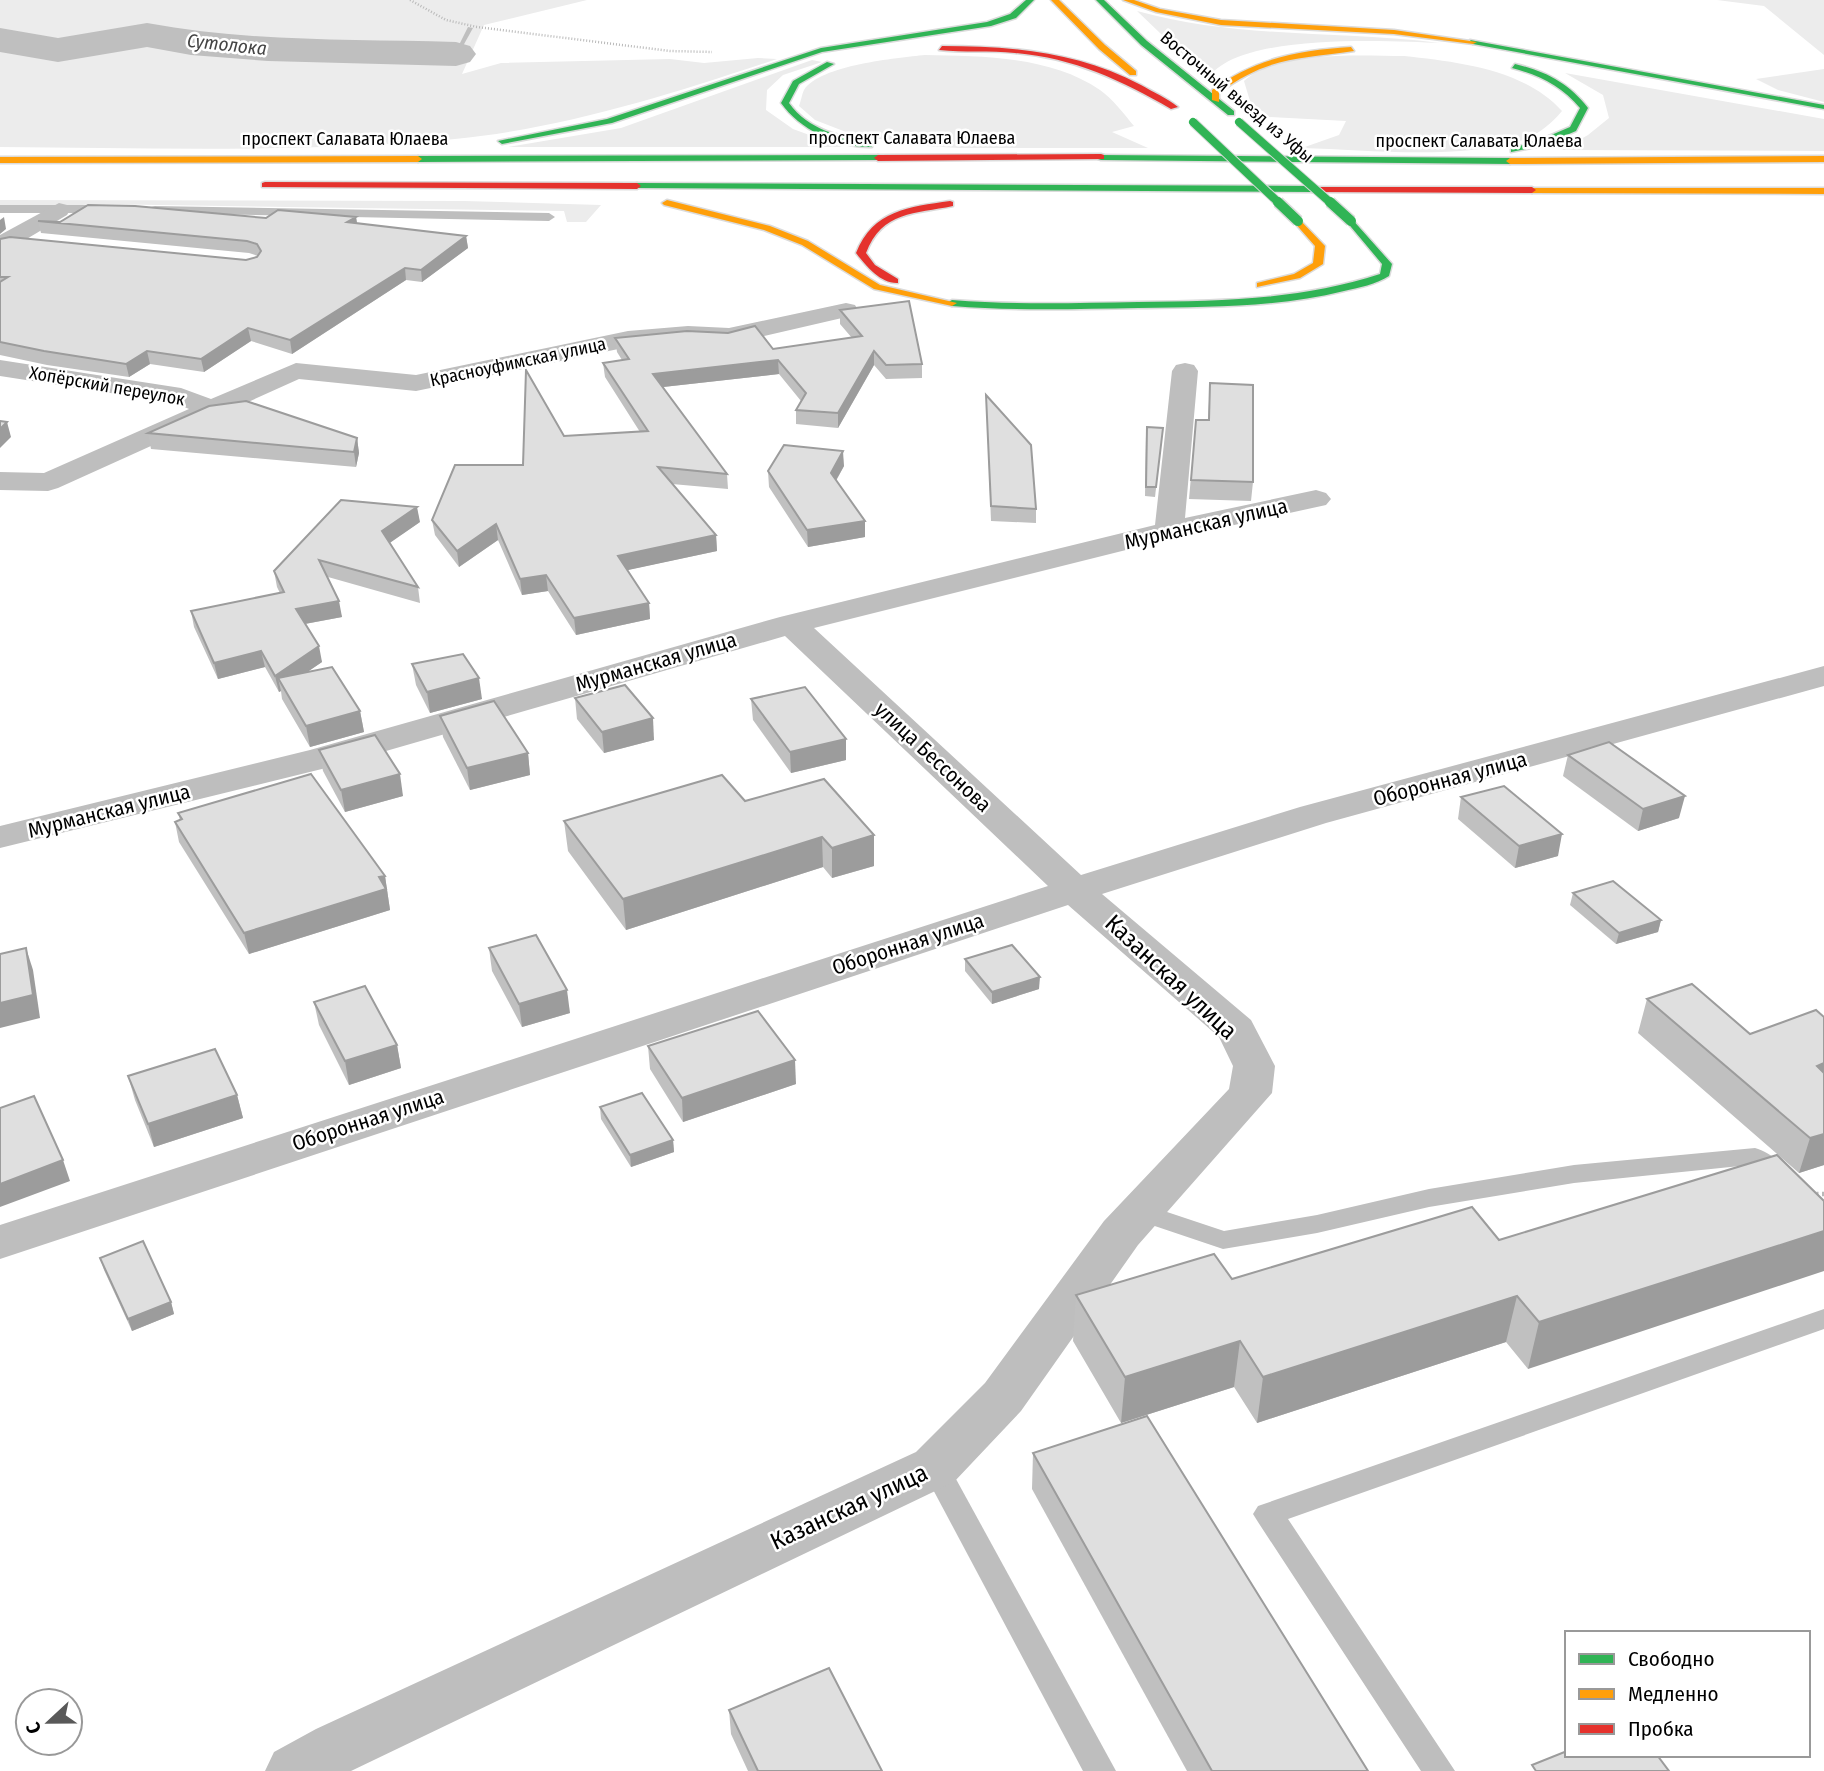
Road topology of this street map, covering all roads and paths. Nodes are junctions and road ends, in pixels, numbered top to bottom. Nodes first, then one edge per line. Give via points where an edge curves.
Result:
1 (410, 0) edge
2 (1030, 0) edge
3 (1055, 0) edge
4 (1100, 0) edge
5 (1127, 0) edge
6 (1364, 49) dead end
7 (1406, 50) dead end
8 (720, 52) dead end
9 (1216, 100) junction
10 (1174, 107) junction
11 (1824, 107) edge
12 (390, 158) junction
13 (979, 158) junction
14 (1824, 159) edge
15 (0, 160) edge
16 (1438, 161) junction
17 (251, 185) dead end
18 (558, 186) junction
19 (1097, 188) junction
20 (1824, 191) edge
21 (0, 209) edge
22 (60, 211) junction
23 (549, 217) dead end
24 (6, 243) edge
25 (51, 244) edge
26 (846, 310) edge
27 (0, 368) edge
28 (1185, 371) dead end
29 (212, 409) junction
30 (0, 481) edge
31 (1316, 499) dead end
32 (1169, 530) junction
33 (790, 624) junction
34 (1824, 676) edge
35 (0, 837) edge
36 (1074, 890) junction
37 (1804, 1195) edge
38 (1140, 1212) junction
39 (0, 1242) edge
40 (1824, 1319) edge
41 (935, 1467) junction
42 (295, 1771) edge
43 (1100, 1771) edge
44 (1439, 1771) edge

1 - 8 path via 446,20 477,27 670,51
2 - 12 main road via 1013,16 988,24 821,50 609,121
3 - 10 main road via 1102,47
4 - 9 main road, Восточный выезд из Уфы via 1144,43
5 - 11 main road via 1159,12 1222,23 1455,39
6 - 9 main road via 1324,50 1262,61 1232,76 1215,92
7 - 16 main road via 1481,58 1540,74 1573,92 1584,108 1573,129 1538,144 1495,155
9 - 18 main road, Восточный выезд из Уфы, bridge via 1351,221 1387,264 1384,276 1339,292 1214,304 990,308 926,301 883,289 782,233 726,215
10 - 13 main road via 1105,71 1071,60 976,48 927,48 830,64 797,78 784,97 794,118 833,137
10 - 19 main road, bridge via 1298,221 1320,246 1318,264 1297,276 1203,293 986,298 895,281 872,267 861,253 862,240 871,227 904,213
12 - 13 main road, проспект Салавата Юлаева
12 - 15 main road, проспект Салавата Юлаева
13 - 16 main road, проспект Салавата Юлаева
14 - 16 main road, проспект Салавата Юлаева
17 - 18 main road
18 - 19 main road
19 - 20 main road
21 - 22 lane
22 - 23 lane
22 - 24 street
24 - 25 street
26 - 29 street, Красноуфимская улица via 729,336 628,339 416,383 296,372
27 - 29 street, Хопёрский переулок via 181,396
28 - 32 street
29 - 30 street, Красноуфимская улица via 48,482
31 - 32 street, Мурманская улица
32 - 33 street, Мурманская улица
33 - 35 street, Мурманская улица via 321,758
33 - 36 street, улица Бессонова
34 - 36 street, Оборонная улица via 1313,816
36 - 38 street, Казанская улица via 1236,1030 1254,1066 1250,1093
36 - 39 street, Оборонная улица
37 - 38 lane via 1755,1156 1574,1174 1223,1240
38 - 41 street, Казанская улица via 1003,1397
40 - 44 lane via 1268,1514
41 - 42 street, Казанская улица
41 - 43 lane

